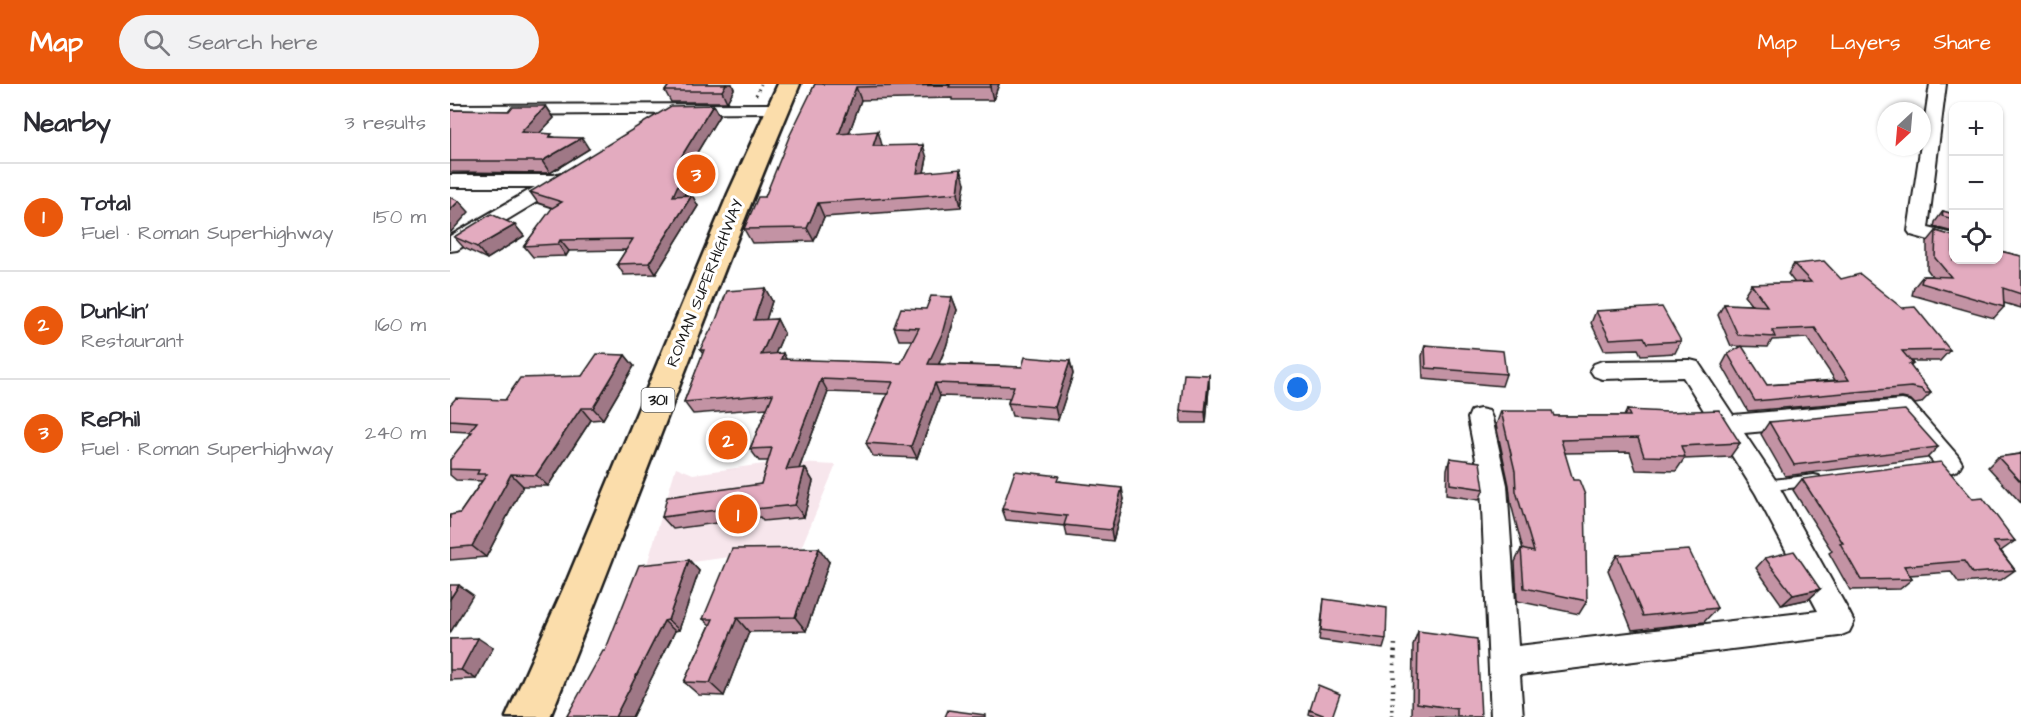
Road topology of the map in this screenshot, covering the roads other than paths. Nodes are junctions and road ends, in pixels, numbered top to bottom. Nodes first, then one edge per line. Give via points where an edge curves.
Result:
1 (1938, 84) edge
2 (783, 96) edge
3 (450, 110) edge
4 (670, 111) junction
5 (642, 129) edge
6 (576, 169) edge
7 (450, 181) edge
8 (557, 181) junction
9 (1949, 240) edge
10 (450, 245) edge
11 (1602, 370) dead end
12 (1480, 418) dead end
13 (1726, 424) junction
14 (1944, 464) edge
15 (1823, 478) edge
16 (1765, 486) junction
17 (1504, 662) junction
18 (528, 717) edge
19 (1507, 717) edge

1 - 9 street via 1918,231
2 - 4 street
2 - 18 main road, ROMAN SUPERHIGHWAY / 301
3 - 4 street
4 - 5 street
6 - 8 street
7 - 8 street
8 - 10 street
11 - 13 street via 1689,368
12 - 17 street via 1494,485
13 - 14 street via 1902,409
13 - 16 street
15 - 16 lane
16 - 17 street via 1839,622
17 - 19 street

